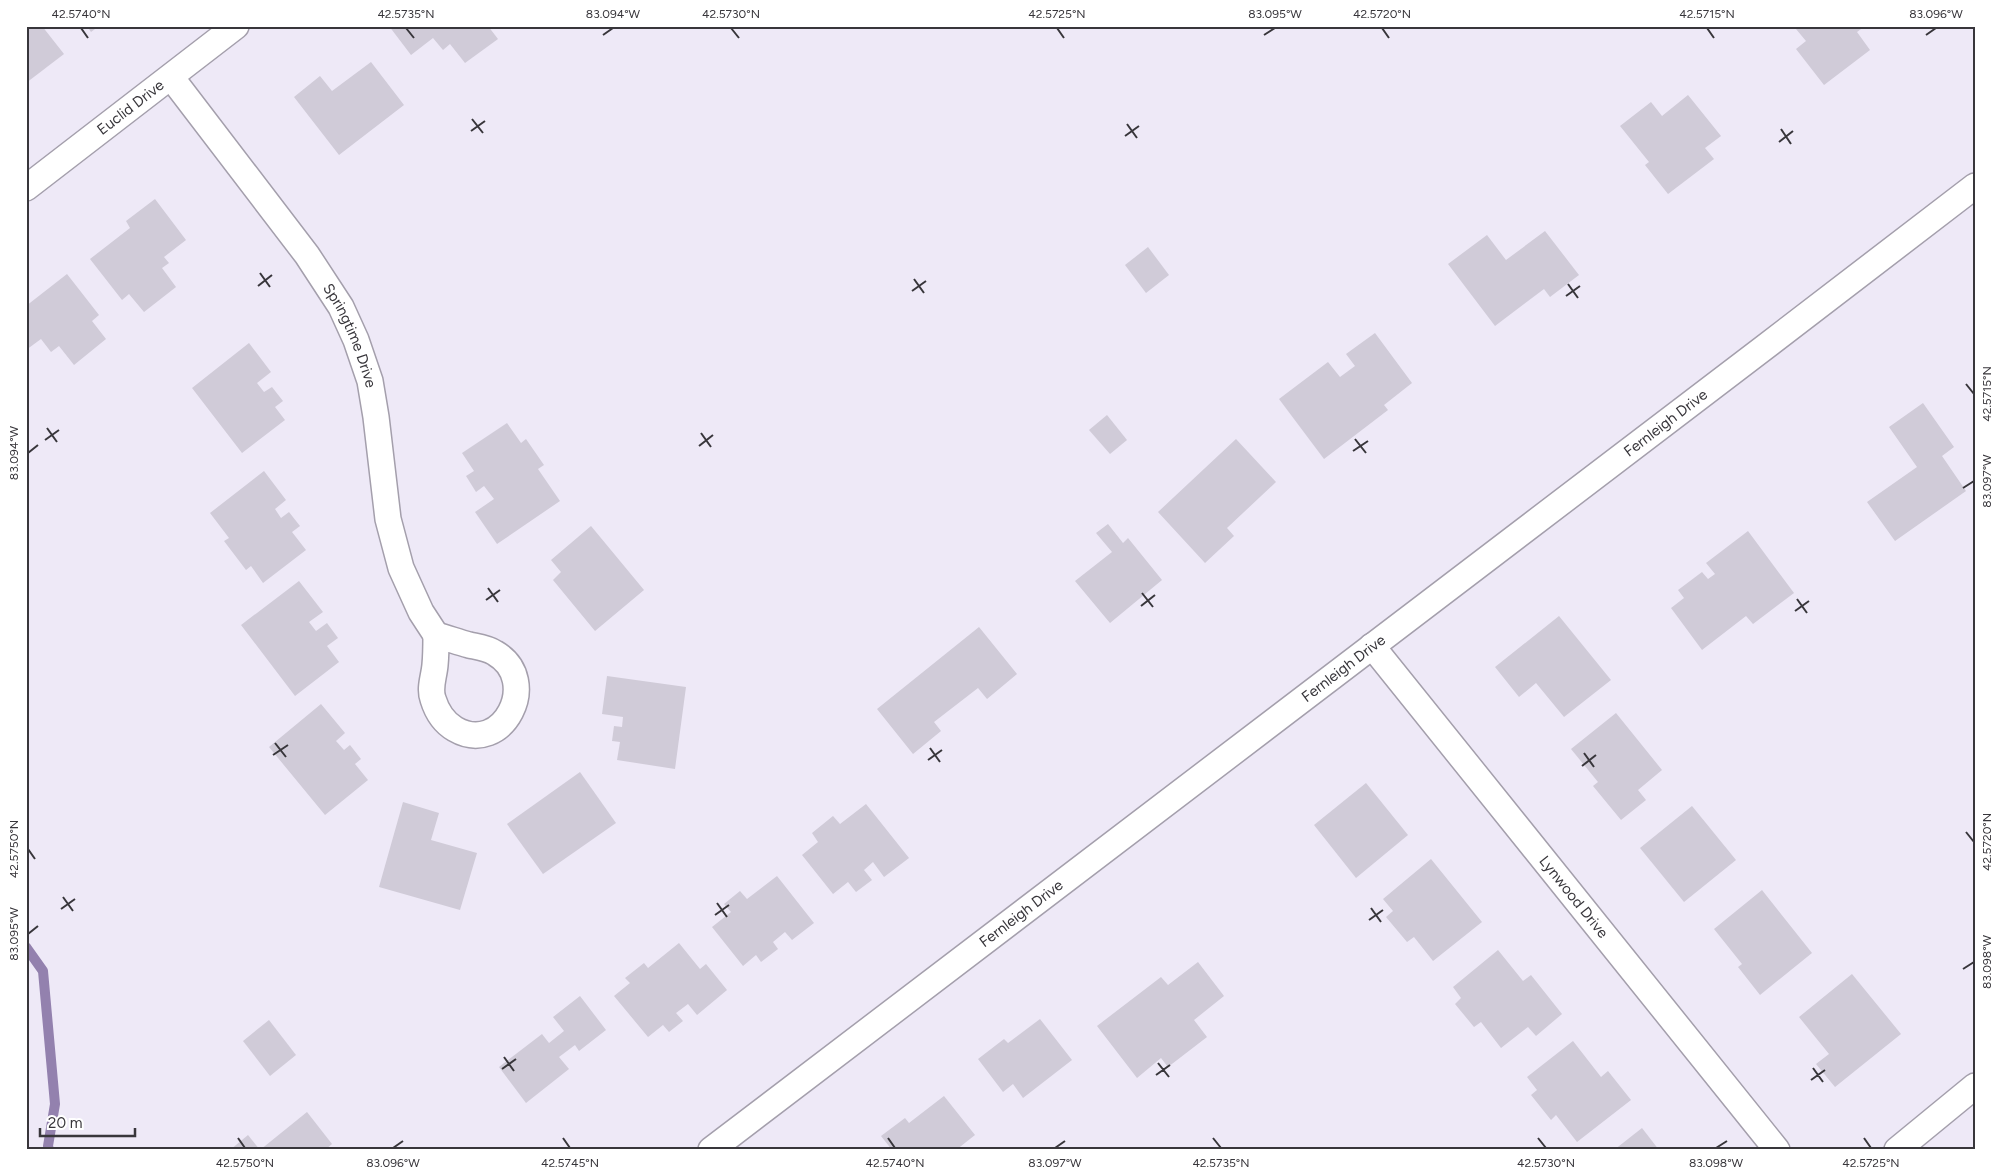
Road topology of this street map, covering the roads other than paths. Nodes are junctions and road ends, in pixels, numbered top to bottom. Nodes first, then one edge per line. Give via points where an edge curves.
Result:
1 (236, 26) edge
2 (170, 77) junction
3 (1975, 186) edge
4 (26, 188) edge
5 (436, 635) dead end
6 (1372, 646) junction
7 (1975, 1086) edge
8 (711, 1150) edge
9 (1777, 1150) edge
10 (1897, 1150) edge

1 - 2 street, Euclid Drive
2 - 4 street, Euclid Drive
2 - 5 street, Springtime Drive via 307,256 341,307 370,381 388,520 401,568 421,612
3 - 6 street, Fernleigh Drive
6 - 8 street, Fernleigh Drive
6 - 9 street, Lynwood Drive
7 - 10 street

